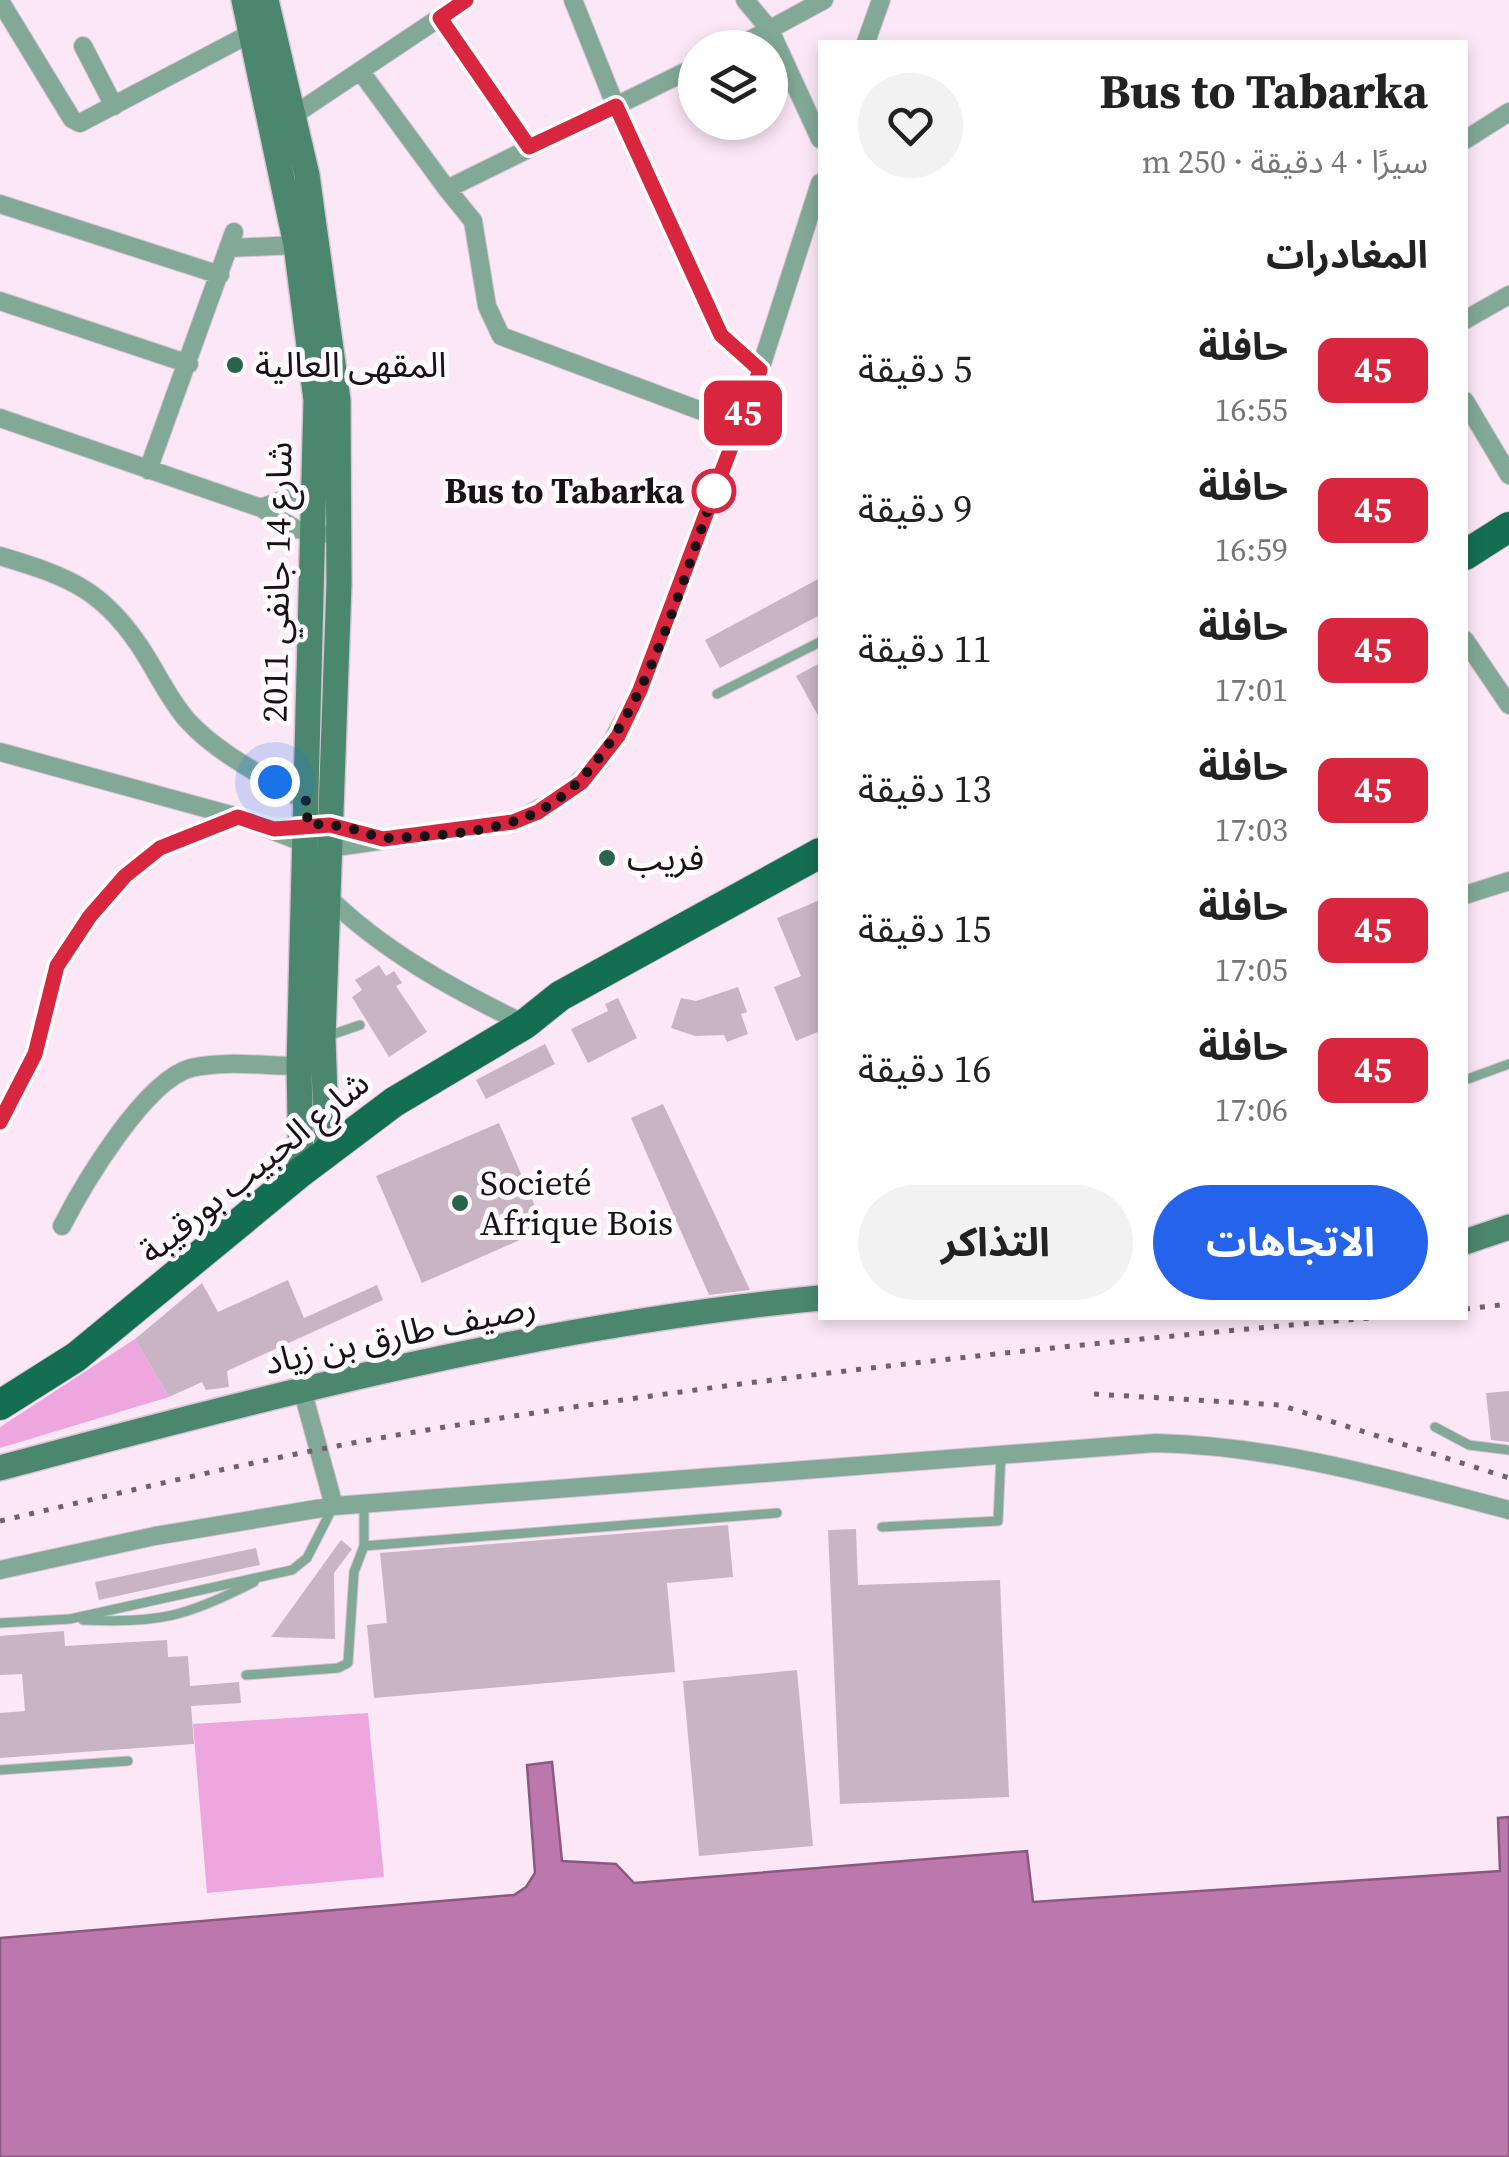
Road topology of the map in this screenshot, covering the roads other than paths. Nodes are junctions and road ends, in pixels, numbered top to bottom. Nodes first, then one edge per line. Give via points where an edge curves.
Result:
1 (244, 0) edge
2 (466, 0) edge
3 (573, 0) edge
4 (745, 0) edge
5 (824, 0) edge
6 (880, 0) edge
7 (5, 2) edge
8 (440, 18) junction
9 (263, 19) edge
10 (770, 30) joint
11 (867, 40) edge
12 (83, 46) dead end
13 (788, 69) edge
14 (361, 72) junction
15 (678, 75) edge
16 (114, 106) junction
17 (616, 106) junction
18 (294, 116) junction
19 (1507, 118) edge
20 (818, 135) edge
21 (1468, 138) edge
22 (529, 147) junction
23 (447, 189) junction
24 (818, 189) edge
25 (0, 204) edge
26 (296, 245) junction
27 (220, 275) junction
28 (1509, 295) edge
29 (0, 301) edge
30 (1468, 318) edge
31 (189, 364) junction
32 (760, 370) junction
33 (1468, 406) edge
34 (0, 418) edge
35 (739, 425) junction
36 (148, 470) junction
37 (1509, 474) edge
38 (328, 493) junction
39 (261, 508) junction
40 (1509, 527) edge
41 (327, 534) junction
42 (1468, 553) edge
43 (0, 556) edge
44 (818, 643) edge
45 (1468, 644) edge
46 (717, 694) dead end
47 (1509, 705) edge
48 (0, 752) edge
49 (238, 817) junction
50 (316, 829) junction
51 (818, 854) edge
52 (306, 874) junction
53 (1509, 881) edge
54 (1468, 894) edge
55 (327, 896) junction
56 (516, 1020) junction
57 (360, 1025) dead end
58 (322, 1038) junction
59 (1509, 1064) edge
60 (299, 1066) junction
61 (1468, 1079) edge
62 (0, 1122) edge
63 (313, 1150) junction
64 (62, 1226) dead end
65 (1509, 1227) edge
66 (1468, 1241) edge
67 (818, 1298) edge
68 (0, 1382) edge
69 (302, 1389) junction
70 (0, 1405) edge
71 (1435, 1427) dead end
72 (1509, 1450) edge
73 (1000, 1452) junction
74 (0, 1468) edge
75 (364, 1504) junction
76 (334, 1506) junction
77 (1509, 1510) edge
78 (777, 1513) dead end
79 (882, 1527) dead end
80 (364, 1546) junction
81 (0, 1570) edge
82 (266, 1575) junction
83 (70, 1619) junction
84 (0, 1623) edge
85 (246, 1675) dead end
86 (128, 1761) dead end
87 (0, 1770) edge

1 - 9 main road, شارع 14 جانفي 2011
2 - 8 street
3 - 17 street
4 - 10 street
5 - 10 street
6 - 11 street
7 - 16 street via 72,119 80,123
8 - 14 street
8 - 22 street
9 - 16 street
9 - 18 main road, شارع 14 جانفي 2011
9 - 26 main road, شارع 14 جانفي 2011
12 - 16 street
13 - 20 street
14 - 18 street
14 - 23 street
15 - 17 street
17 - 22 street
17 - 32 street via 721,335
18 - 38 main road, شارع 14 جانفي 2011 via 332,338
19 - 21 street
22 - 23 street
23 - 35 street via 473,221 487,306 501,336
24 - 32 street
25 - 27 street
26 - 27 street via 232,240
26 - 38 main road, شارع 14 جانفي 2011
27 - 31 street
28 - 30 street
29 - 31 street
31 - 36 street
32 - 35 street
33 - 37 street
34 - 36 street
35 - 50 street via 640,690 600,761 562,797 513,822 383,839
36 - 39 street
38 - 39 street via 300,493
38 - 41 main road, شارع 14 جانفي 2011
39 - 41 street via 296,529
40 - 42 main road
41 - 50 main road, شارع 14 جانفي 2011
43 - 50 street via 65,577 104,601 186,719
44 - 46 lane
45 - 47 street
48 - 49 street
49 - 50 street via 274,829
49 - 62 street via 160,848 90,916 57,966 35,1054
50 - 52 main road, شارع 14 جانفي 2011
50 - 55 main road, شارع 14 جانفي 2011
51 - 56 main road, شارع الحبيب بورقيبة
52 - 55 street
52 - 60 main road, شارع 14 جانفي 2011
53 - 54 street
55 - 56 street via 384,943
55 - 58 main road, شارع 14 جانفي 2011
56 - 63 main road, شارع الحبيب بورقيبة via 430,1057
57 - 58 lane
58 - 63 main road, شارع 14 جانفي 2011
59 - 61 lane
60 - 63 main road, شارع 14 جانفي 2011
60 - 64 street via 180,1072 108,1146
63 - 68 main road, شارع الحبيب بورقيبة via 98,1316
63 - 70 main road, شارع الحبيب بورقيبة via 76,1357
65 - 66 main road
67 - 69 main road, رصيف طارق بن زياد via 528,1341
69 - 74 main road, رصيف طارق بن زياد
69 - 76 street
71 - 72 lane via 1470,1445
73 - 75 street
73 - 77 street via 1156,1443 1243,1447
73 - 79 lane via 998,1521
75 - 76 street
75 - 80 lane
76 - 81 street
76 - 82 lane via 300,1566
78 - 80 lane
80 - 85 lane via 354,1572 348,1663
82 - 83 lane
82 - 83 lane via 166,1619
83 - 84 lane
86 - 87 lane

